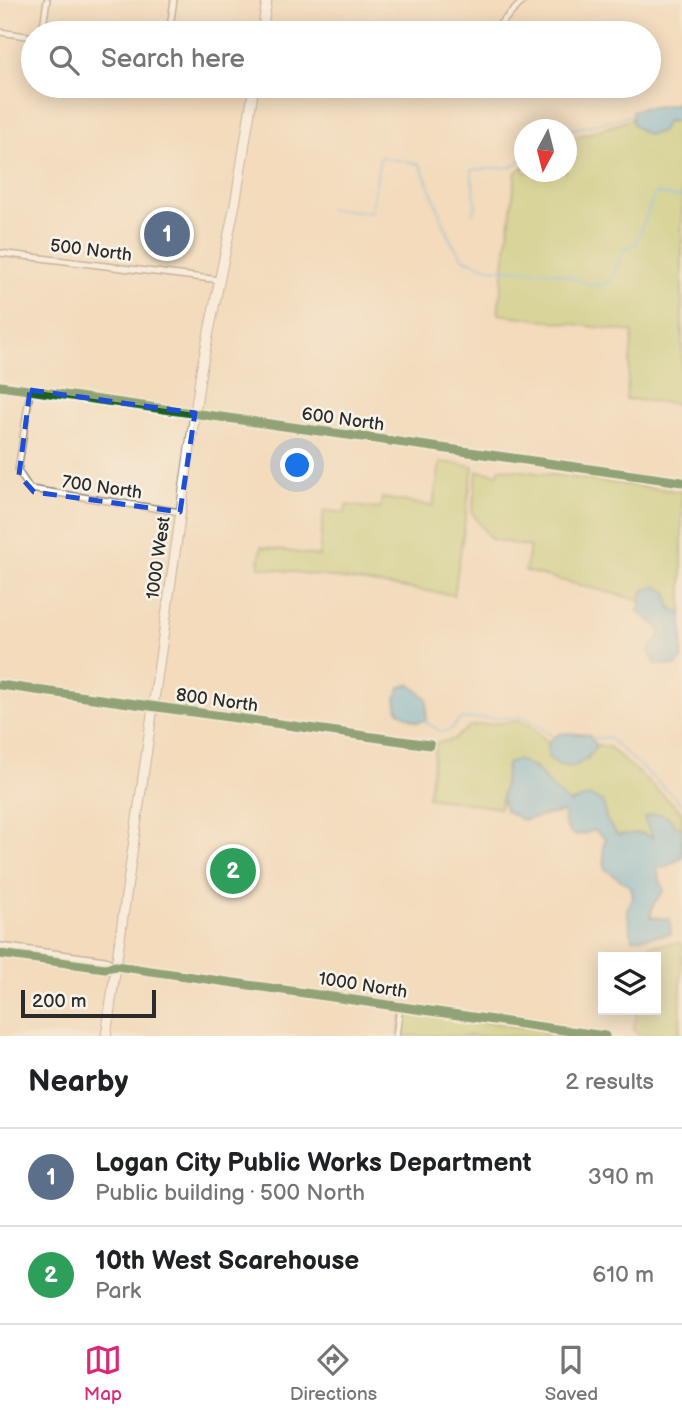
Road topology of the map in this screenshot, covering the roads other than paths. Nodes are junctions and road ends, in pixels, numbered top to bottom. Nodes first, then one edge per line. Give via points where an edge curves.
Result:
1 (47, 0) edge
2 (174, 0) edge
3 (267, 0) edge
4 (524, 0) edge
5 (44, 21) edge
6 (171, 21) edge
7 (264, 21) edge
8 (503, 21) edge
9 (0, 32) edge
10 (21, 35) edge
11 (252, 98) edge
12 (0, 253) edge
13 (220, 280) junction
14 (0, 386) edge
15 (30, 390) junction
16 (195, 413) junction
17 (682, 482) edge
18 (180, 512) junction
19 (0, 685) edge
20 (153, 706) junction
21 (430, 746) dead end
22 (0, 947) edge
23 (0, 954) edge
24 (116, 966) junction
25 (400, 1007) junction
26 (106, 1036) edge
27 (396, 1036) edge
28 (606, 1036) edge

1 - 5 street
2 - 6 street
3 - 7 main road
4 - 8 street
9 - 10 street
11 - 13 main road, 1000 West
12 - 13 street, 500 North
13 - 16 main road, 1000 West
14 - 15 street, 600 North
15 - 16 street, 600 North
15 - 18 street, 700 North via 18,471 34,492
16 - 17 street, 600 North
16 - 18 main road, 1000 West
18 - 20 main road, 1000 West
19 - 20 street, 800 North
20 - 21 street, 800 North
20 - 24 main road, 1000 West
22 - 24 street, 1000 North
23 - 24 street, 1000 North
24 - 25 street, 1000 North
24 - 26 main road, 1000 West
25 - 27 street
25 - 28 street, 1000 North

